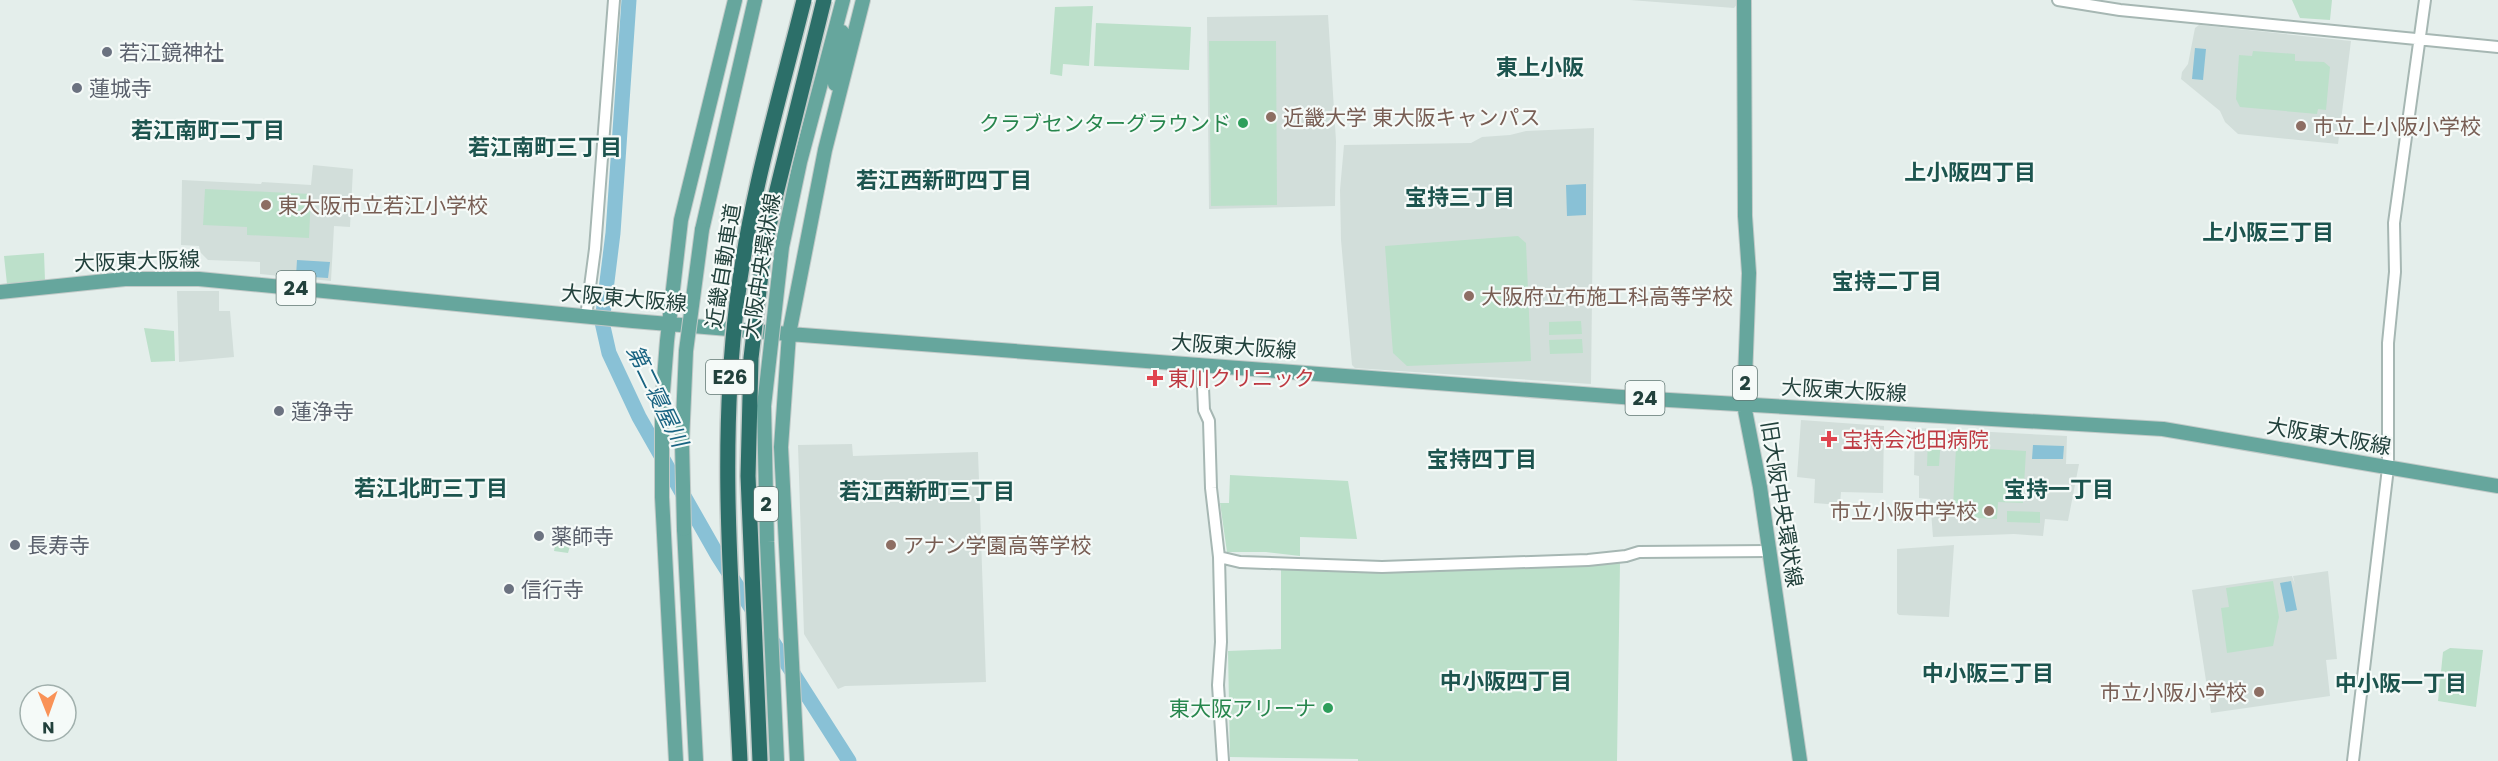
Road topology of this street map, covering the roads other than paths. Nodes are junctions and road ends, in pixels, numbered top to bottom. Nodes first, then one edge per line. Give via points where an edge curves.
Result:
1 (614, 0) edge
2 (735, 0) edge
3 (755, 0) edge
4 (804, 0) edge
5 (824, 0) edge
6 (845, 0) edge
7 (863, 0) edge
8 (1744, 0) edge
9 (2058, 0) edge
10 (2425, 0) edge
11 (2419, 38) junction
12 (2498, 47) edge
13 (825, 150) junction
14 (0, 292) edge
15 (589, 317) junction
16 (669, 324) junction
17 (789, 334) junction
18 (1202, 365) junction
19 (1744, 405) junction
20 (2388, 468) junction
21 (2498, 486) edge
22 (1769, 551) junction
23 (1219, 556) junction
24 (673, 703) junction
25 (676, 761) edge
26 (682, 761) edge
27 (696, 761) edge
28 (740, 761) edge
29 (760, 761) edge
30 (777, 761) edge
31 (796, 761) edge
32 (1223, 761) edge
33 (1800, 761) edge
34 (2353, 761) edge

1 - 15 street
2 - 16 main road via 681,220
3 - 27 main road, bridge via 702,230 686,351 684,529
4 - 28 highway, 近畿自動車道 / E26, bridge via 745,247 731,359 728,477
5 - 29 highway, 近畿自動車道 / E26, bridge via 766,238 751,358 748,476
6 - 13 main road
6 - 30 main road, 大阪中央環状線 / 2, bridge via 800,162 782,247 764,406
7 - 13 main road, 2
8 - 19 main road, 旧大阪中央環状線 / 2 via 1749,273
9 - 11 street via 2120,10
10 - 11 street
11 - 12 street
11 - 20 street via 2394,223 2395,272 2388,343
13 - 17 main road, 2
14 - 15 main road, 大阪東大阪線 / 24 via 125,279 199,279
15 - 16 main road, 大阪東大阪線 / 24
16 - 17 main road, 大阪東大阪線 / 24
16 - 24 main road via 662,404 662,497
17 - 18 main road, 大阪東大阪線 / 24
17 - 31 main road, 2 via 781,447
18 - 19 main road, 大阪東大阪線 / 24
18 - 23 street
19 - 20 main road, 大阪東大阪線 / 24 via 2163,429
19 - 22 main road, 旧大阪中央環状線 / 2
20 - 21 main road, 大阪東大阪線 / 24
20 - 34 street
22 - 23 street via 1640,552 1588,560 1382,567 1240,562
22 - 33 main road, 旧大阪中央環状線 / 2
23 - 32 street via 1218,685
24 - 25 main road
24 - 26 main road

